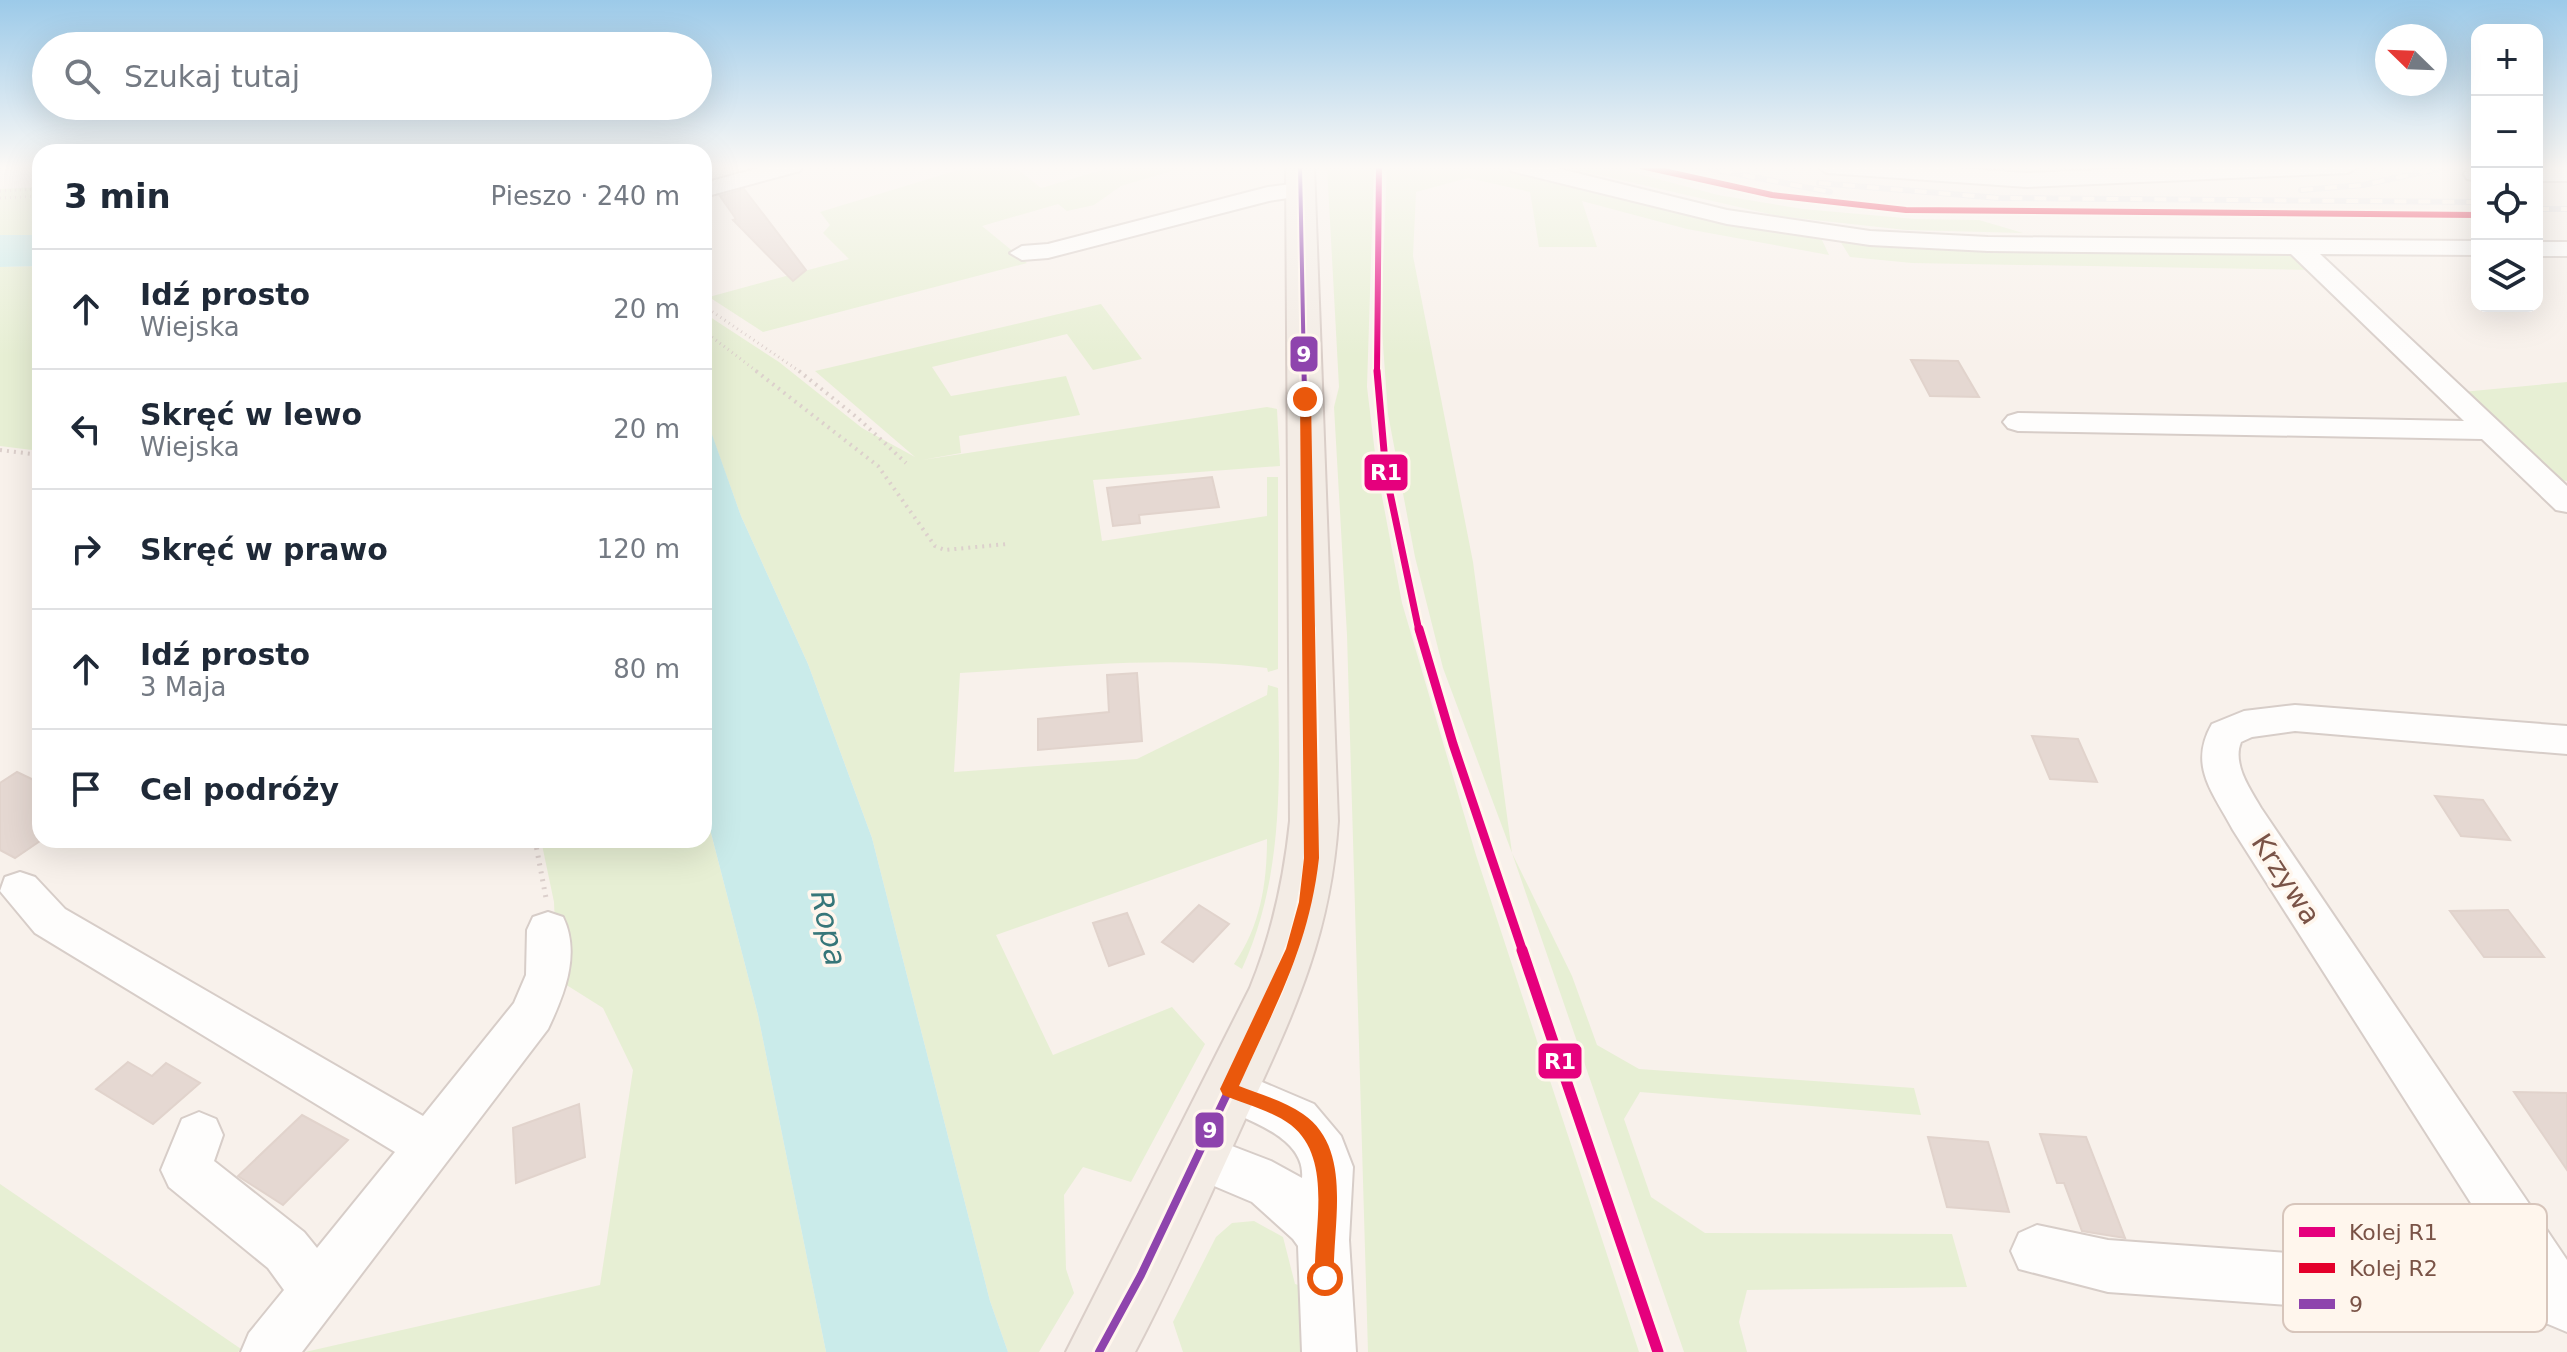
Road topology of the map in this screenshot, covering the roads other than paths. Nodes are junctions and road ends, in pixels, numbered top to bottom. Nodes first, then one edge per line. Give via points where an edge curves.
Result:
1 (1133, 229) edge
2 (1301, 229) edge
3 (1809, 229) edge
4 (2298, 247) junction
5 (2471, 248) edge
6 (2543, 249) edge
7 (2567, 249) edge
8 (1022, 253) dead end
9 (2018, 422) dead end
10 (2491, 430) junction
11 (2567, 503) edge
12 (2567, 740) edge
13 (20, 889) dead end
14 (548, 930) road end
15 (1229, 1089) junction
16 (199, 1135) dead end
17 (431, 1147) junction
18 (1198, 1156) junction
19 (2505, 1204) edge
20 (1323, 1240) junction
21 (2037, 1251) dead end
22 (2547, 1267) edge
23 (2283, 1273) edge
24 (2559, 1285) edge
25 (317, 1291) junction
26 (1120, 1313) edge
27 (268, 1352) edge
28 (1329, 1352) edge

1 - 8 street
2 - 15 main road via 1314,821 1306,902 1282,977
3 - 4 street via 1988,244
4 - 5 street
4 - 10 street
6 - 7 street
9 - 10 street
10 - 11 street
12 - 19 street, Krzywa via 2283,719 2235,728 2225,734 2218,752 2226,781 2247,819
13 - 17 street via 50,921
14 - 17 street via 548,975 532,1015
15 - 18 main road
15 - 20 street via 1288,1113 1317,1140 1328,1167
16 - 25 street via 186,1170 286,1250
17 - 25 street
18 - 20 street via 1281,1190 1304,1210
18 - 26 main road
20 - 28 street
21 - 23 street via 2108,1266
22 - 24 street, Krzywa
25 - 27 street

